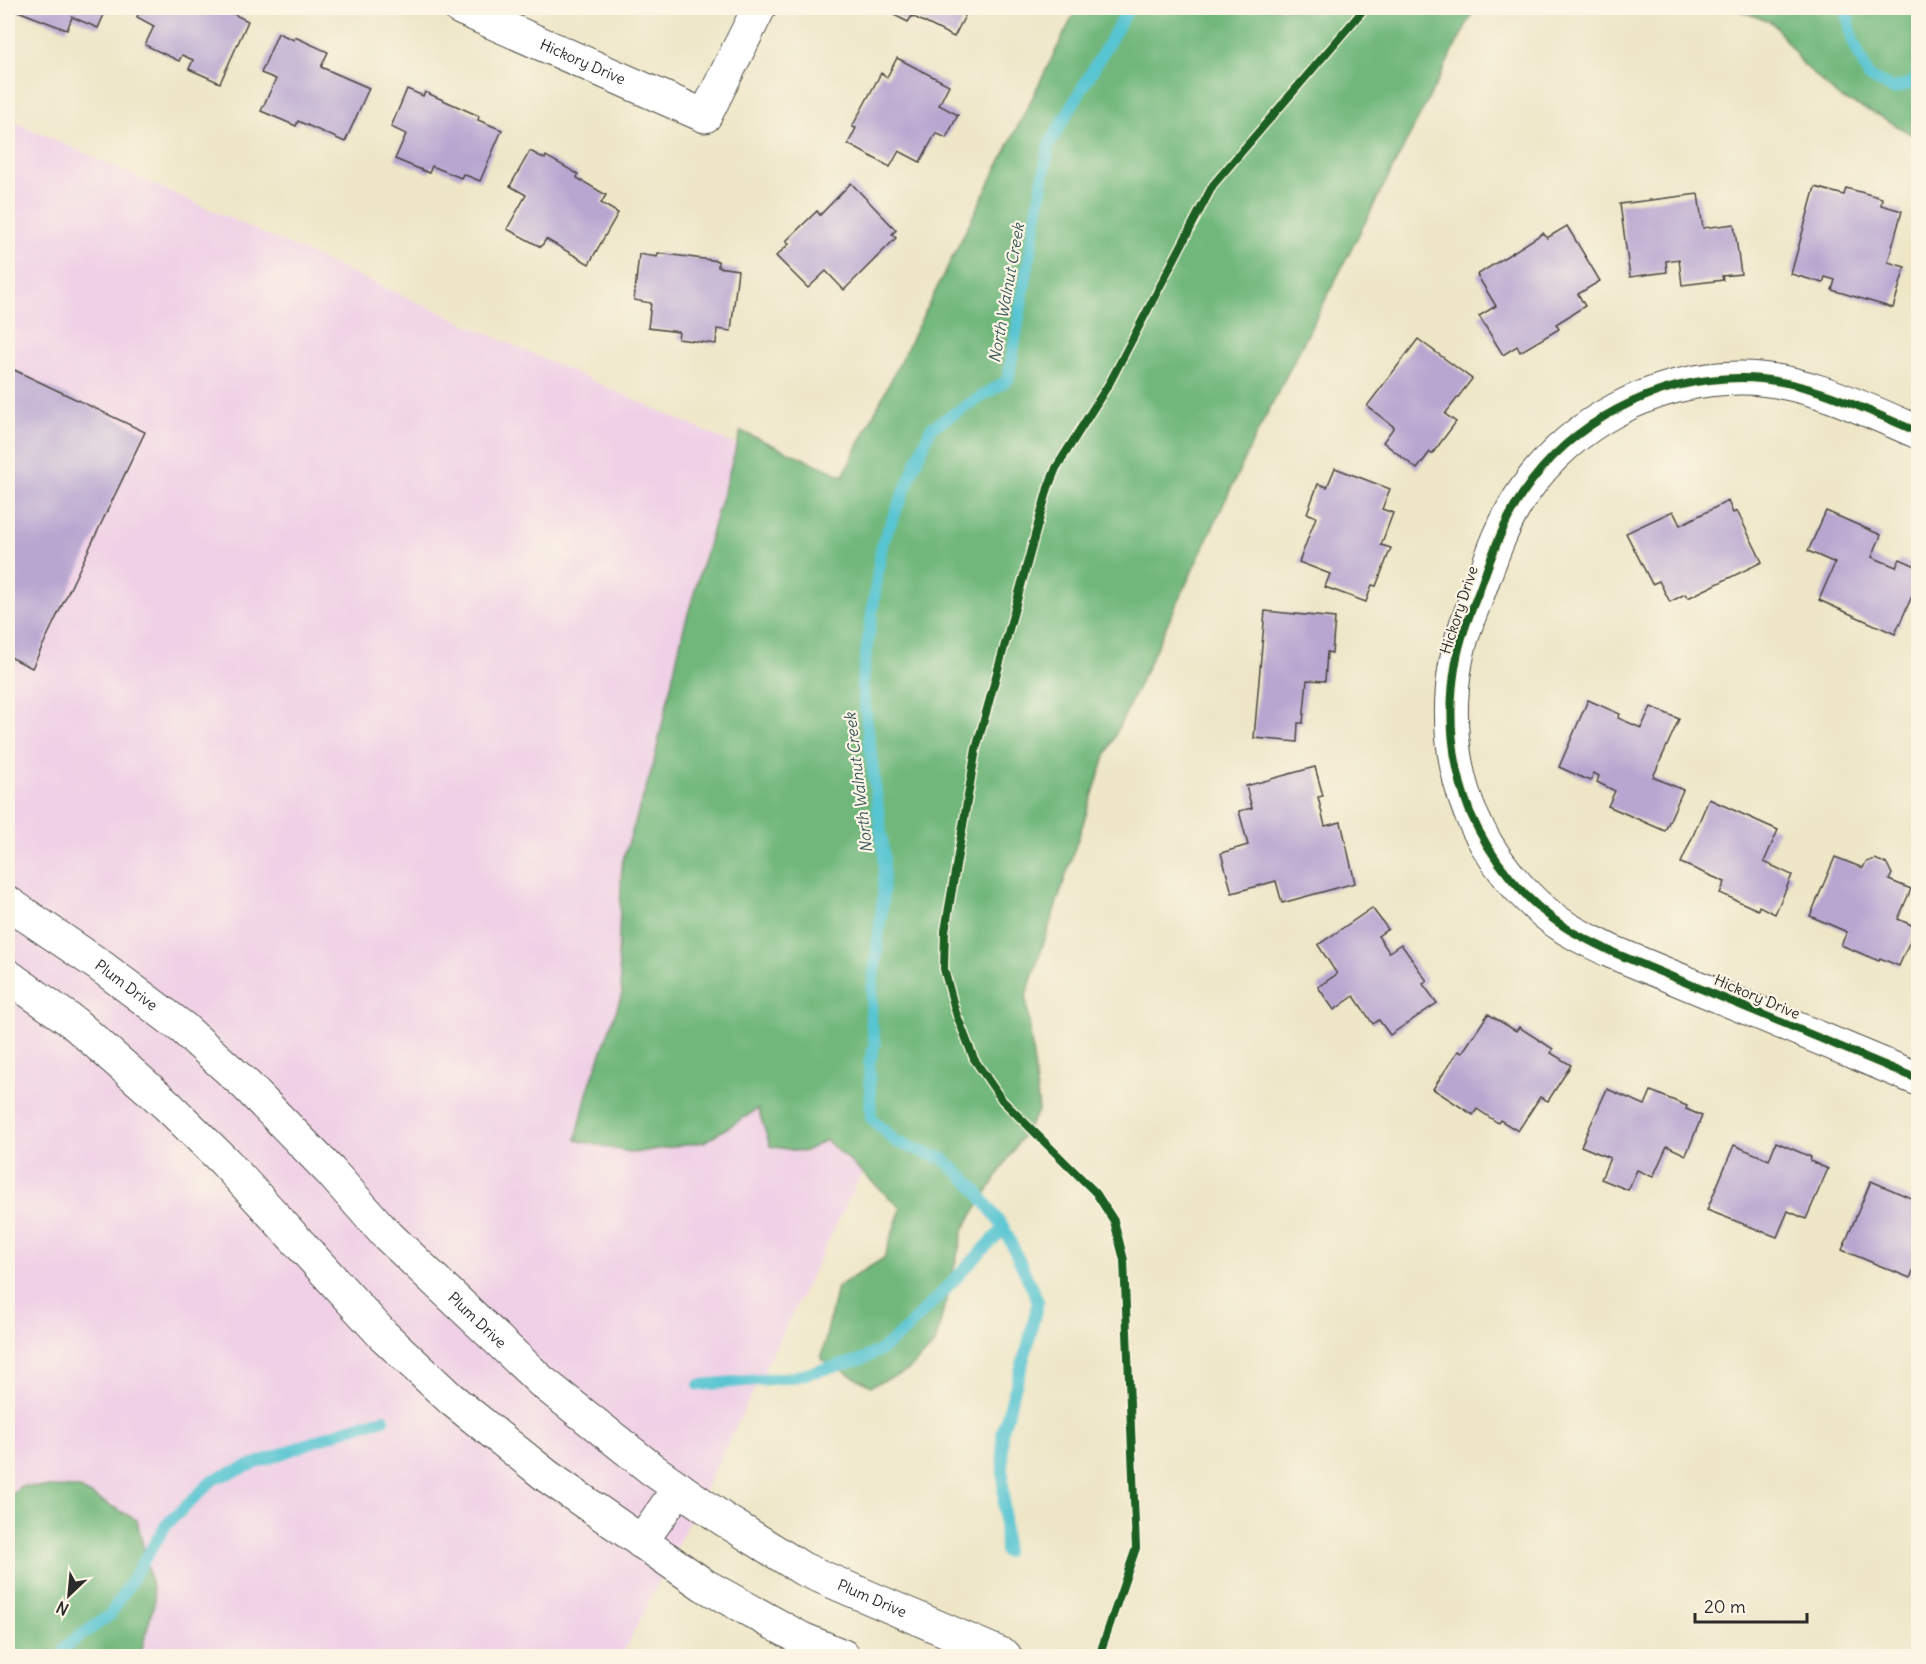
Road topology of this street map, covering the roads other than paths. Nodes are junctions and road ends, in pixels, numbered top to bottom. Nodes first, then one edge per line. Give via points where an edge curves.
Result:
1 (460, 8) edge
2 (759, 8) edge
3 (1918, 432) edge
4 (8, 903) edge
5 (8, 976) edge
6 (1918, 1079) edge
7 (679, 1488) junction
8 (640, 1542) junction
9 (843, 1656) edge
10 (1005, 1656) edge

1 - 2 street, Hickory Drive via 705,116
3 - 6 street, Hickory Drive via 1791,384 1741,378 1690,382 1642,396 1594,421 1554,455 1522,493 1496,545 1467,622 1456,660 1450,709 1454,759 1470,811 1493,855 1527,896 1566,927 1610,951
4 - 7 street, Plum Drive via 183,1029 246,1085 384,1232 541,1381
5 - 8 street via 74,1023 166,1104 225,1162 383,1335 451,1399 547,1476
7 - 8 street
7 - 10 street, Plum Drive via 803,1569
8 - 9 street via 704,1585 802,1639

